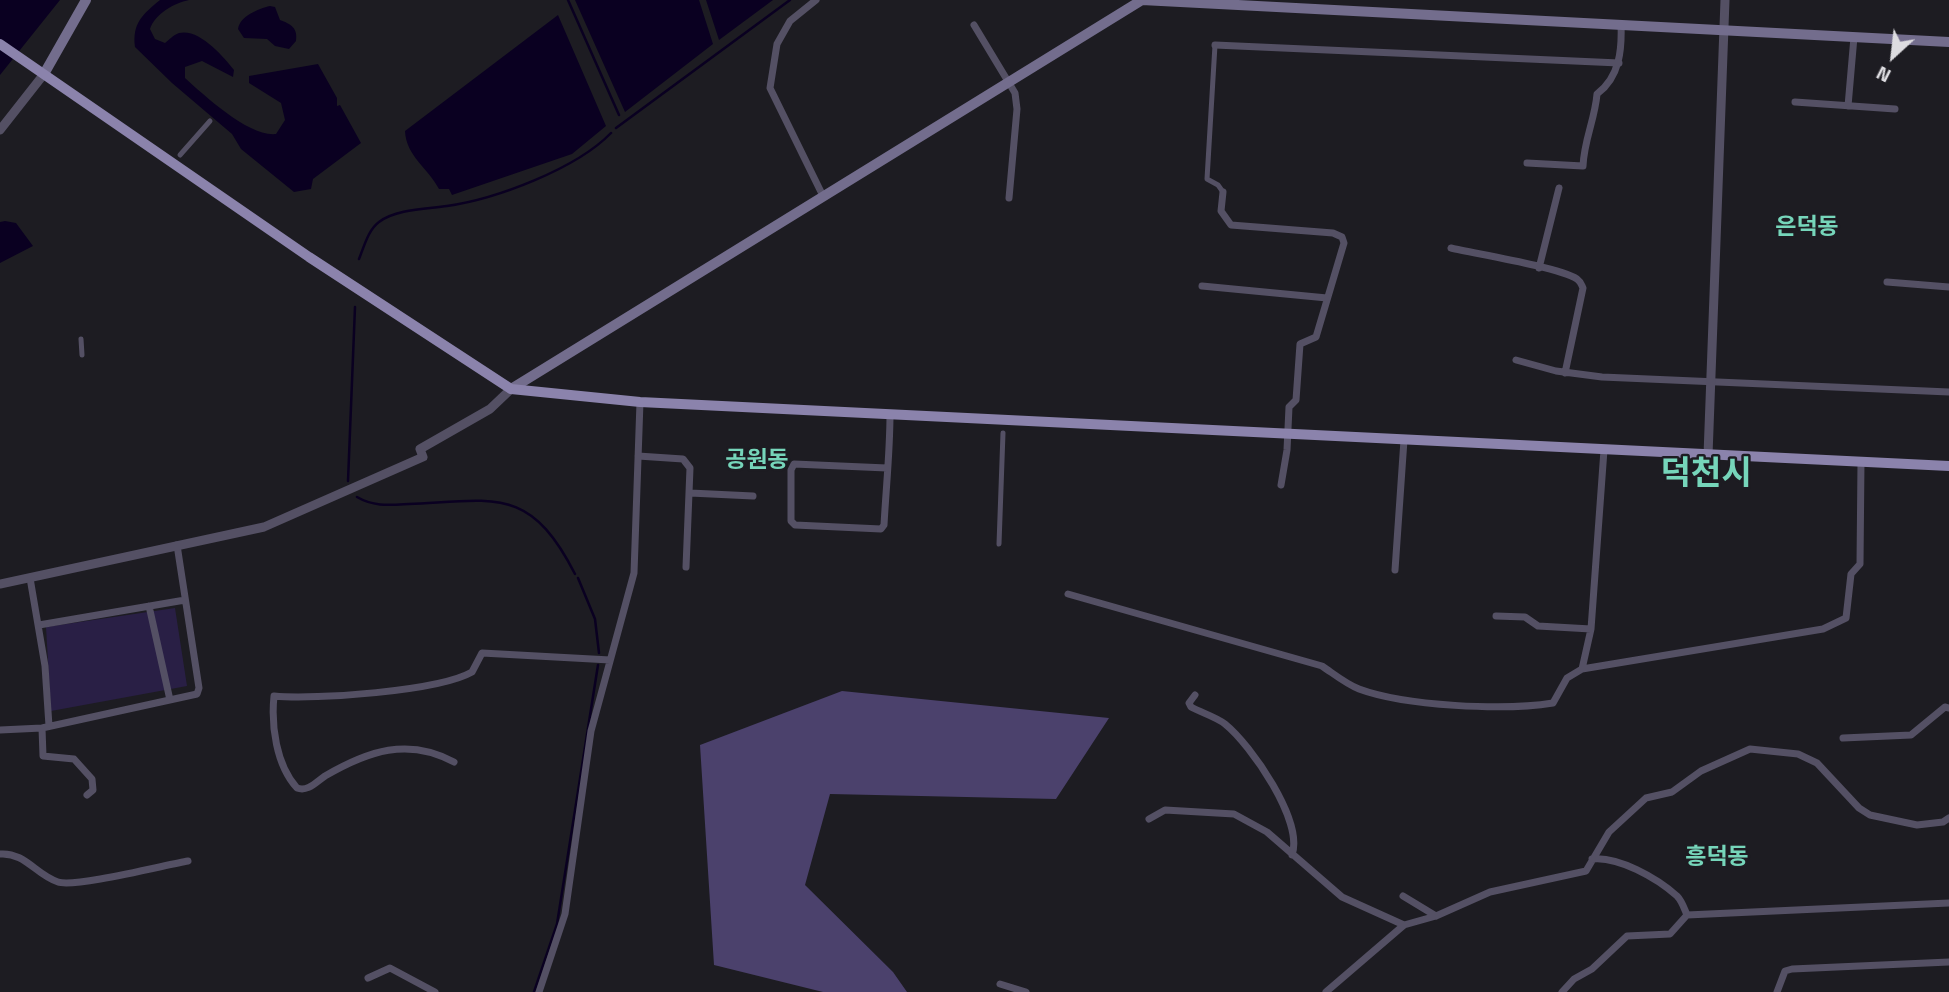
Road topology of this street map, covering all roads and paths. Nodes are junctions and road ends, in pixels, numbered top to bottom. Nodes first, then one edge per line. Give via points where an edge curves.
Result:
1 (86, 0) edge
2 (816, 0) edge
3 (1142, 0) edge
4 (1725, 0) edge
5 (1621, 24) junction
6 (974, 25) dead end
7 (1723, 29) junction
8 (1854, 37) junction
9 (1949, 42) edge
10 (0, 44) edge
11 (1214, 45) joint
12 (1619, 63) junction
13 (44, 74) junction
14 (1009, 82) junction
15 (1795, 102) dead end
16 (1848, 106) junction
17 (1895, 109) dead end
18 (210, 121) dead end
19 (0, 130) edge
20 (180, 155) dead end
21 (1527, 163) dead end
22 (1559, 188) dead end
23 (1223, 192) joint
24 (823, 196) junction
25 (1009, 198) dead end
26 (1451, 248) dead end
27 (1539, 268) junction
28 (1887, 282) dead end
29 (1202, 286) dead end
30 (1949, 287) edge
31 (1327, 298) junction
32 (81, 339) dead end
33 (82, 355) dead end
34 (1516, 360) dead end
35 (1565, 373) junction
36 (1710, 380) junction
37 (511, 389) junction
38 (1949, 392) edge
39 (640, 402) junction
40 (890, 414) junction
41 (1003, 433) dead end
42 (1288, 434) junction
43 (1404, 440) junction
44 (1604, 450) junction
45 (1708, 455) junction
46 (638, 456) junction
47 (1861, 462) junction
48 (1949, 466) edge
49 (887, 468) junction
50 (1281, 485) dead end
51 (690, 493) junction
52 (752, 496) dead end
53 (177, 544) junction
54 (999, 544) dead end
55 (686, 567) dead end
56 (1395, 570) dead end
57 (30, 578) junction
58 (0, 584) edge
59 (1068, 594) dead end
60 (185, 600) junction
61 (149, 606) junction
62 (1496, 616) dead end
63 (39, 625) junction
64 (1591, 629) junction
65 (610, 660) junction
66 (1582, 669) junction
67 (1195, 695) dead end
68 (170, 700) junction
69 (1949, 708) edge
70 (45, 727) junction
71 (0, 730) edge
72 (1843, 738) dead end
73 (454, 762) dead end
74 (87, 795) dead end
75 (1949, 818) edge
76 (1149, 819) dead end
77 (0, 854) edge
78 (1292, 855) junction
79 (1592, 859) junction
80 (188, 861) dead end
81 (1403, 896) dead end
82 (1949, 903) edge
83 (1687, 915) junction
84 (1436, 916) junction
85 (1404, 925) junction
86 (1949, 962) edge
87 (368, 978) dead end
88 (1000, 984) dead end
89 (435, 992) edge
90 (539, 992) edge
91 (1026, 992) edge
92 (1326, 992) edge
93 (1562, 992) edge
94 (1777, 992) edge

1 - 13 main road
2 - 24 street via 790,21 783,33 771,88
3 - 5 main road
3 - 14 main road
4 - 7 street
5 - 7 main road
5 - 12 street
6 - 14 street
7 - 8 main road
7 - 36 street
8 - 9 main road
8 - 16 street
10 - 13 main road
11 - 12 street
11 - 23 street via 1208,179
12 - 21 street via 1597,94 1583,166
13 - 19 street
13 - 37 main road via 309,257
14 - 24 main road
14 - 25 street via 1017,109
15 - 16 street
16 - 17 street
18 - 20 street
22 - 27 street
23 - 31 street via 1222,212 1231,225 1342,237
24 - 37 main road
26 - 27 street
27 - 35 street via 1576,278 1583,288
28 - 30 street
29 - 31 street
31 - 42 street via 1316,337 1300,344
32 - 33 street
34 - 35 street
35 - 36 street
36 - 38 street
36 - 45 street
37 - 39 main road
37 - 53 street via 490,409 420,449 423,457 264,527
39 - 40 main road
39 - 46 street
40 - 42 main road
40 - 49 street
41 - 54 street
42 - 43 main road
42 - 50 street
43 - 44 main road
43 - 56 street
44 - 45 main road
44 - 64 street
45 - 47 main road
46 - 51 street via 683,458 690,468
46 - 65 street via 634,573
47 - 48 main road
47 - 66 street via 1860,564 1850,574 1846,618 1823,629
49 - 49 street via 881,529 796,525 791,521 794,464
51 - 52 street
51 - 55 street
53 - 57 street
53 - 60 street
57 - 58 street
57 - 63 street
59 - 66 street via 1322,666 1358,688 1426,703 1553,704 1567,678
60 - 61 street
60 - 68 street via 199,688 197,694
61 - 63 street
61 - 68 street
62 - 64 street via 1525,617 1538,626
63 - 70 street via 46,666
64 - 66 street
65 - 73 street via 482,653 472,672 446,682 312,698 274,696 272,726 297,789 307,789 336,770 394,749 423,748
65 - 90 street via 591,731 565,914
67 - 78 street via 1191,707 1223,722 1270,775 1293,836
68 - 70 street
69 - 72 street via 1911,735
70 - 71 street
70 - 74 street via 43,756 74,759 92,779 93,790
75 - 79 street via 1917,825 1870,815 1817,763 1798,754 1750,750 1701,771 1672,792 1646,798 1609,832
76 - 78 street via 1165,810 1234,814 1267,832
77 - 80 street via 12,853 58,883
78 - 85 street via 1342,897
79 - 83 street via 1611,859 1668,889 1679,898
79 - 84 street via 1586,871 1490,892
81 - 84 street
82 - 83 street
83 - 93 street via 1670,934 1626,936
84 - 85 street
85 - 92 street
86 - 94 street via 1792,969 1786,971
87 - 89 street via 390,968
88 - 91 street

